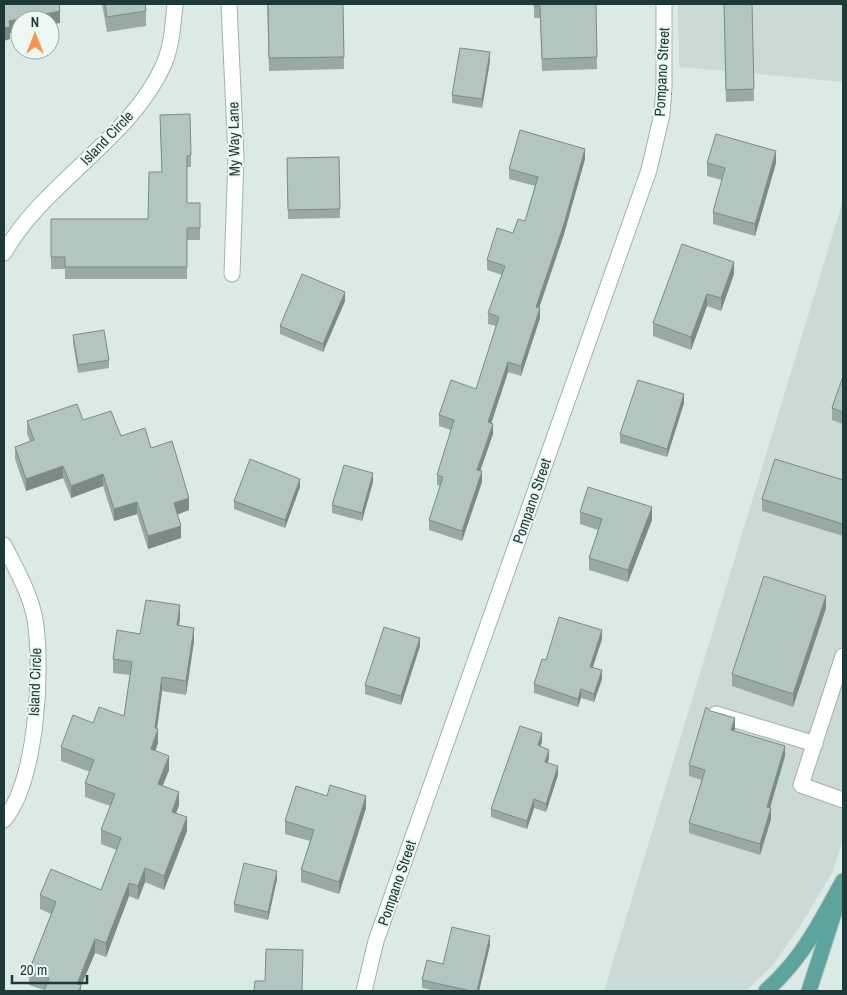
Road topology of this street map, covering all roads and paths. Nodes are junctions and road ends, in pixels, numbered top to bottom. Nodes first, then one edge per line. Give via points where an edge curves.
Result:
1 (175, 4) edge
2 (229, 4) edge
3 (664, 4) edge
4 (4, 254) edge
5 (232, 274) dead end
6 (4, 545) edge
7 (843, 656) edge
8 (837, 695) edge
9 (714, 713) edge
10 (815, 744) junction
11 (843, 800) edge
12 (4, 820) edge
13 (843, 882) edge
14 (364, 991) edge
15 (766, 991) edge
16 (809, 991) edge

1 - 4 street, Island Circle via 164,63 152,87 96,151 32,213 13,236
2 - 5 street, My Way Lane via 236,157
3 - 14 street, Pompano Street via 662,114 649,170 376,941
6 - 12 street, Island Circle via 27,591 38,650 38,681 27,765 19,792
7 - 8 street
8 - 10 street
9 - 10 street
10 - 11 street via 801,785
13 - 15 main road via 810,937
13 - 16 main road

